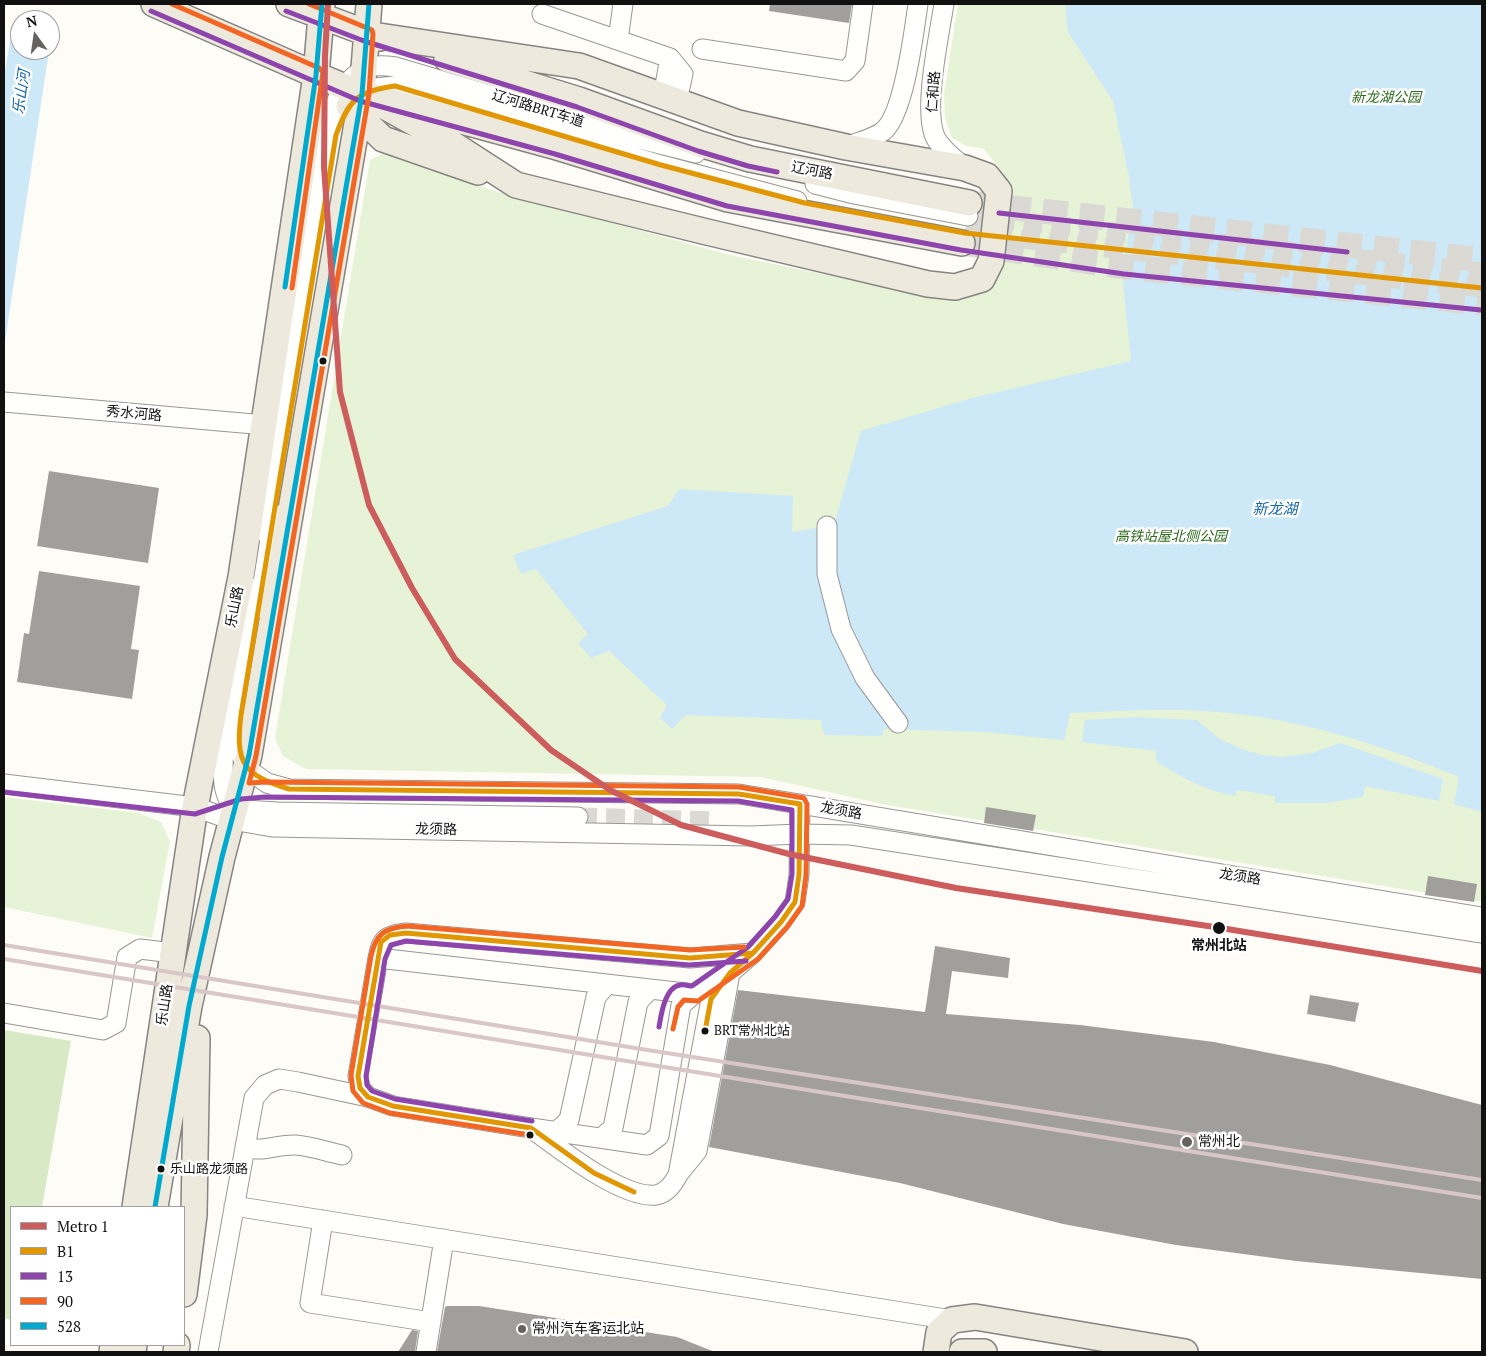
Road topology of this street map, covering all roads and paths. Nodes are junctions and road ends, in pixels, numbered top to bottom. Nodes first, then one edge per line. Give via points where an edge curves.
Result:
1 (154, 4) edge
2 (290, 4) edge
3 (369, 4) edge
4 (623, 4) edge
5 (864, 4) edge
6 (918, 4) edge
7 (944, 4) edge
8 (322, 10) edge
9 (542, 14) dead end
10 (366, 34) junction
11 (618, 40) junction
12 (702, 49) dead end
13 (316, 75) junction
14 (349, 99) junction
15 (670, 99) junction
16 (846, 147) junction
17 (965, 168) junction
18 (966, 224) junction
19 (7, 402) edge
20 (265, 425) junction
21 (827, 526) dead end
22 (898, 723) dead end
23 (246, 768) junction
24 (4, 784) edge
25 (289, 789) junction
26 (234, 804) junction
27 (800, 804) junction
28 (195, 807) junction
29 (578, 817) tunnel mouth
30 (800, 834) junction
31 (1482, 917) edge
32 (206, 931) junction
33 (1482, 933) edge
34 (173, 953) junction
35 (753, 953) junction
36 (378, 958) junction
37 (606, 984) junction
38 (644, 988) junction
39 (688, 993) junction
40 (4, 1013) edge
41 (368, 1097) junction
42 (531, 1128) junction
43 (556, 1132) junction
44 (596, 1138) junction
45 (245, 1147) junction
46 (342, 1155) dead end
47 (135, 1206) edge
48 (155, 1206) edge
49 (234, 1206) junction
50 (323, 1220) junction
51 (444, 1239) junction
52 (185, 1286) edge
53 (952, 1320) junction
54 (431, 1322) junction
55 (208, 1352) edge
56 (426, 1352) edge
57 (936, 1352) edge
58 (962, 1352) edge
59 (984, 1352) edge
60 (1185, 1352) edge

1 - 13 main road
2 - 8 main road, 辽河路
3 - 10 main road, 乐山路
4 - 11 street
5 - 12 street via 855,61 846,71
6 - 16 street, 仁和路 via 897,111 883,132
7 - 17 street, 仁和路 via 931,116 934,136
8 - 10 main road, 辽河路
8 - 13 main road, 乐山路
9 - 11 street
10 - 14 main road, 乐山路
10 - 15 main road via 579,66
10 - 18 main road, 辽河路 via 579,100 700,144
11 - 15 street via 670,58 683,74
13 - 14 main road
13 - 20 main road, 乐山路
14 - 17 main road via 451,143 516,185 928,284 955,287 982,279 991,261 1000,191 987,176
14 - 18 main road via 557,147 728,199
14 - 18 street, 辽河路BRT车道 via 377,66 396,66 634,137
14 - 23 main road, 乐山路
14 - 26 street via 322,159 224,746 225,790
15 - 16 main road via 738,123
16 - 17 main road
19 - 20 street, 秀水河路
20 - 28 main road, 乐山路 via 241,577
21 - 22 street via 827,574 841,629 865,678
23 - 25 street via 267,783
23 - 26 main road, 乐山路
24 - 28 street, 龙须路
25 - 26 street, 龙须路 via 265,789
25 - 27 street, 龙须路 via 739,794
26 - 28 street, 龙须路
26 - 29 street via 277,812
26 - 30 street, 龙须路 via 272,827 742,836
26 - 32 main road, 乐山路
27 - 30 street
27 - 31 street, 龙须路
28 - 34 main road, 乐山路
30 - 33 street, 龙须路 via 851,835
30 - 35 street via 795,902
32 - 48 main road, 乐山路 via 189,1006
32 - 52 main road via 196,1054 194,1215
34 - 40 street via 140,949 127,957 116,1022 103,1030
34 - 47 main road, 乐山路
35 - 36 street via 690,958 406,933 390,935 381,942
35 - 39 street
35 - 42 street via 730,973 711,999 678,1175 671,1187 656,1195 634,1192 594,1173
36 - 37 street
36 - 41 street via 358,1076 360,1088
37 - 38 street
37 - 43 street via 596,997 570,1120
38 - 39 street
38 - 44 street via 638,1002 613,1128
39 - 44 street via 671,1003 648,1133 636,1144
41 - 42 street via 393,1106
41 - 45 street via 280,1079 265,1085 254,1098
42 - 43 street
43 - 44 street
45 - 46 street via 255,1151 296,1146
45 - 49 street
49 - 50 street
49 - 55 street
50 - 51 street
50 - 54 street via 310,1303
51 - 53 street
51 - 54 street
53 - 57 main road via 939,1332
53 - 60 main road via 975,1317
54 - 56 street
58 - 59 main road

